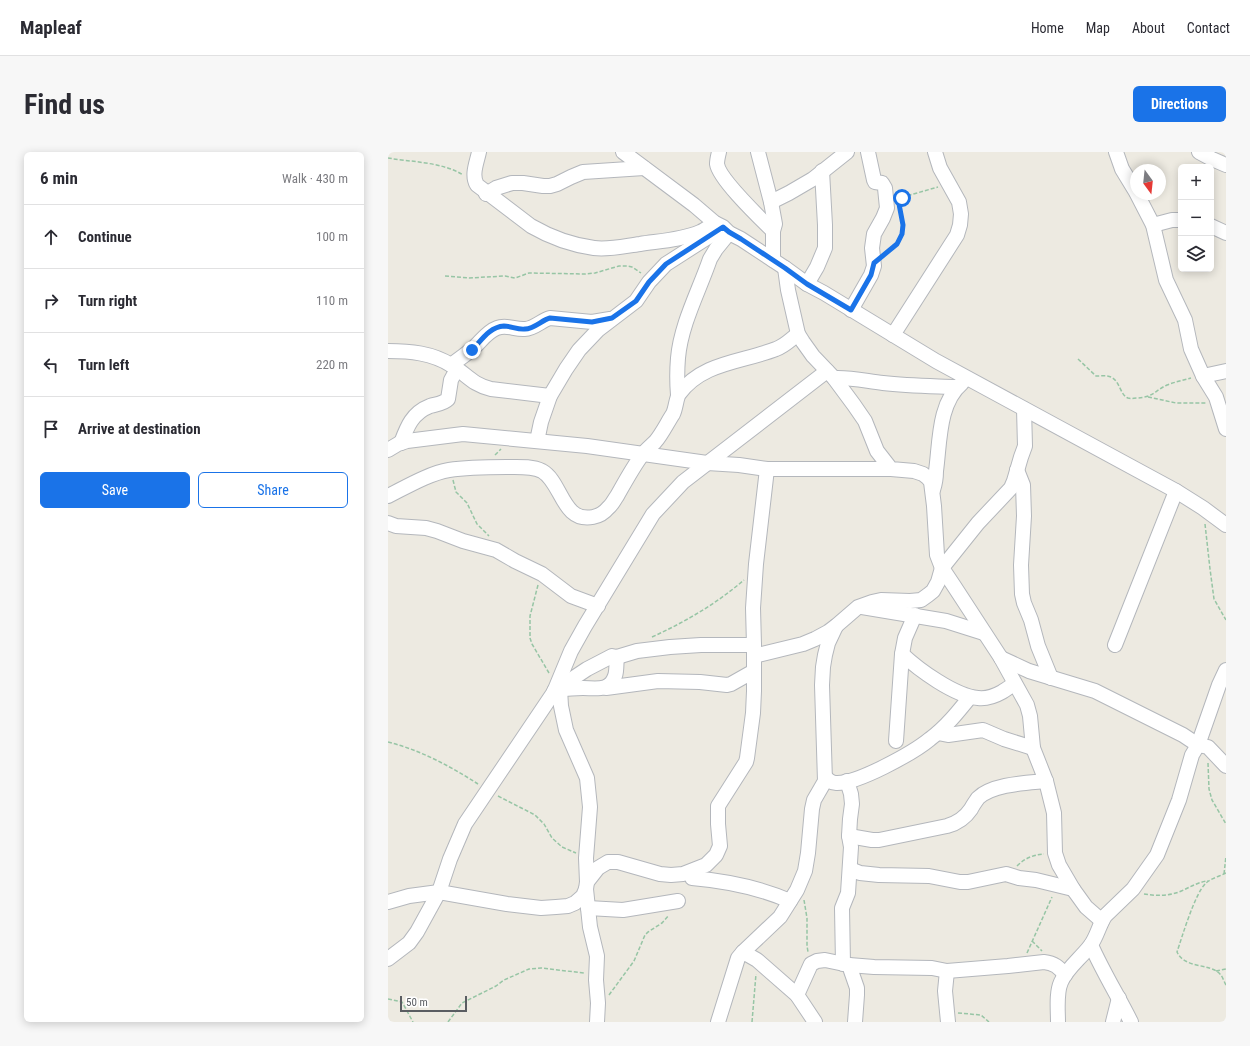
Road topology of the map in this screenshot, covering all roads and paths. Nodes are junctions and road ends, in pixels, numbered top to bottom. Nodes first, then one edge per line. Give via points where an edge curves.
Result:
1 (479, 152) edge
2 (623, 152) edge
3 (719, 152) edge
4 (758, 152) edge
5 (847, 152) edge
6 (868, 152) edge
7 (935, 152) edge
8 (1116, 152) edge
9 (1199, 152) edge
10 (388, 158) edge
11 (1226, 165) edge
12 (644, 168) junction
13 (822, 171) junction
14 (475, 182) junction
15 (1130, 182) edge
16 (948, 184) junction
17 (486, 194) junction
18 (1140, 200) edge
19 (771, 202) junction
20 (1178, 220) edge
21 (1153, 225) junction
22 (1214, 227) edge
23 (722, 228) junction
24 (773, 231) junction
25 (1226, 233) edge
26 (774, 260) junction
27 (874, 263) junction
28 (785, 268) junction
29 (444, 276) dead end
30 (649, 282) junction
31 (807, 284) junction
32 (851, 310) junction
33 (612, 318) junction
34 (798, 334) junction
35 (893, 335) junction
36 (388, 351) edge
37 (1078, 359) dead end
38 (454, 367) junction
39 (1226, 371) edge
40 (830, 374) junction
41 (1203, 376) junction
42 (962, 383) junction
43 (678, 395) junction
44 (550, 396) junction
45 (1148, 397) junction
46 (1218, 403) junction
47 (1024, 409) junction
48 (1226, 429) edge
49 (513, 438) junction
50 (537, 441) junction
51 (401, 443) junction
52 (388, 450) edge
53 (643, 454) junction
54 (707, 463) junction
55 (484, 467) junction
56 (891, 469) junction
57 (449, 470) junction
58 (767, 470) junction
59 (1018, 470) junction
60 (1176, 491) junction
61 (932, 492) junction
62 (388, 496) edge
63 (1204, 508) junction
64 (388, 523) edge
65 (1226, 525) edge
66 (492, 540) dead end
67 (942, 568) junction
68 (542, 574) junction
69 (745, 579) dead end
70 (598, 606) junction
71 (858, 607) junction
72 (915, 615) junction
73 (1226, 620) edge
74 (836, 626) junction
75 (984, 633) junction
76 (649, 638) dead end
77 (1115, 645) dead end
78 (754, 651) junction
79 (902, 654) junction
80 (617, 657) junction
81 (1001, 658) junction
82 (1226, 670) edge
83 (754, 671) junction
84 (1050, 678) junction
85 (1014, 683) junction
86 (606, 688) junction
87 (558, 689) junction
88 (970, 697) junction
89 (938, 733) junction
90 (896, 741) dead end
91 (388, 742) edge
92 (1203, 746) junction
93 (1033, 748) junction
94 (1226, 766) edge
95 (825, 777) junction
96 (847, 781) junction
97 (1046, 781) junction
98 (486, 791) junction
99 (1226, 824) edge
100 (849, 836) junction
101 (1055, 853) junction
102 (1226, 856) edge
103 (586, 858) junction
104 (850, 869) junction
105 (1006, 874) junction
106 (1225, 874) edge
107 (692, 878) dead end
108 (802, 879) junction
109 (1210, 880) junction
110 (1056, 885) junction
111 (587, 886) junction
112 (1073, 889) junction
113 (1133, 889) junction
114 (439, 892) junction
115 (678, 901) joint
116 (790, 901) junction
117 (388, 902) edge
118 (588, 908) junction
119 (1102, 921) junction
120 (1091, 945) junction
121 (743, 952) junction
122 (388, 959) edge
123 (758, 960) junction
124 (811, 964) junction
125 (846, 964) junction
126 (1022, 965) junction
127 (1226, 969) edge
128 (597, 970) junction
129 (947, 971) junction
130 (1216, 971) junction
131 (1065, 975) junction
132 (1226, 985) edge
133 (797, 995) junction
134 (1119, 998) junction
135 (388, 999) edge
136 (598, 1003) junction
137 (948, 1017) edge
138 (413, 1022) edge
139 (448, 1022) edge
140 (597, 1022) edge
141 (718, 1022) edge
142 (752, 1022) edge
143 (814, 1022) edge
144 (855, 1022) edge
145 (989, 1022) edge
146 (1058, 1022) edge
147 (1113, 1022) edge
148 (1131, 1022) edge

1 - 14 street
2 - 12 street
3 - 24 street via 717,164 724,177
4 - 19 street
5 - 13 street
6 - 27 street via 874,180 882,183 885,188 887,208 874,234
7 - 16 street
8 - 15 street
9 - 11 street
10 - 14 path via 450,169
12 - 17 street via 583,172 550,186 512,183
12 - 23 street
13 - 19 street via 814,179
13 - 31 street via 825,248
14 - 17 street
16 - 27 path via 902,198 899,204 902,234 897,244
16 - 35 street via 957,198 962,214 957,235
17 - 23 street via 539,231 595,248 627,246
18 - 21 street
19 - 24 street via 775,224
20 - 21 street
21 - 41 street via 1166,280 1186,320 1191,349
22 - 25 street
23 - 26 street
23 - 30 street via 674,258
23 - 43 street via 685,328 678,358
24 - 26 street
26 - 28 street
27 - 32 street via 871,275
28 - 31 street
28 - 34 street
29 - 30 path via 515,278 529,273 595,273 626,266 642,274
30 - 33 street via 636,301
31 - 32 street
32 - 35 street
33 - 38 street via 592,322 550,318 525,330 503,326 496,328 486,334
33 - 44 street via 579,350
34 - 40 street via 813,356
34 - 43 street via 777,349 712,368 697,376
35 - 42 street
36 - 38 street via 430,355
37 - 45 path via 1096,376 1113,378 1126,398
38 - 44 street via 481,386
38 - 51 street via 448,399 414,416
39 - 41 street
40 - 42 street via 895,384
40 - 54 street
40 - 56 street via 865,421 877,451
41 - 45 path via 1178,381
41 - 46 street
42 - 47 street
42 - 61 street via 952,394 944,414 935,486
43 - 53 street via 676,408 662,432
44 - 50 street
45 - 46 path via 1176,403
46 - 48 street
47 - 59 street via 1026,442
47 - 60 street
49 - 50 street
49 - 51 street via 463,434
49 - 55 path
50 - 53 street
51 - 52 street
53 - 54 street
53 - 55 street via 609,508 591,517 582,517 569,509 547,474 541,471 530,467
54 - 58 street
54 - 70 street via 683,482 653,514
55 - 57 street
56 - 58 street
56 - 61 street via 923,474 931,482
57 - 62 street
57 - 66 path via 457,494 467,503 477,524
58 - 78 street via 756,564
59 - 67 street via 1011,488 982,518
59 - 84 street via 1023,485 1022,594
60 - 63 street
60 - 77 street
61 - 67 street via 937,555
63 - 65 street
63 - 73 path via 1214,599
64 - 68 street via 426,528 484,546
67 - 71 street via 938,582 921,600 881,600
67 - 75 street
68 - 70 street via 571,596
68 - 87 path via 530,616 530,638
69 - 76 path via 693,616
70 - 87 street via 571,651
71 - 72 street
71 - 74 street
72 - 75 street via 946,621
72 - 79 street via 905,638
74 - 78 street via 803,644
74 - 95 street via 828,643 823,667
75 - 81 street
78 - 80 street via 701,645 636,651
78 - 83 street
79 - 88 street via 916,668 959,694
79 - 90 street
80 - 86 street via 615,676
80 - 87 street via 612,656 599,662
81 - 84 street
81 - 85 street
82 - 92 street via 1214,697
83 - 86 street via 727,685 658,682
83 - 111 street via 753,713 747,758 718,806 720,843 716,855 706,865 683,874 671,875 618,862 608,862 598,868
84 - 92 street via 1095,691
85 - 88 street via 995,695 983,698
85 - 93 street via 1027,705
86 - 87 street
87 - 98 street
87 - 103 street via 566,730 587,778 590,807
88 - 89 street
89 - 93 street via 948,735 984,730
89 - 96 street via 889,765
91 - 98 path via 444,763
92 - 94 street
92 - 99 path via 1212,800
92 - 113 street via 1192,755 1179,800 1157,855
93 - 97 street
95 - 96 street via 837,783
95 - 108 street via 814,800 808,853
96 - 100 street via 852,804
97 - 100 street via 1010,786 987,793 978,798 963,818 947,826 879,840
97 - 101 street via 1054,813
98 - 103 path via 535,815 562,847
98 - 114 street via 465,824
100 - 104 street
101 - 105 path via 1033,855
101 - 112 street
102 - 106 path
103 - 111 street
104 - 105 street via 860,873 928,876 960,882
104 - 125 street via 848,893 842,908
105 - 110 street
106 - 109 path
107 - 116 street via 757,888
108 - 116 street
108 - 124 path via 807,918 807,946
109 - 113 path via 1170,894 1146,894
109 - 130 path via 1201,889 1192,908 1177,952 1185,961
110 - 112 street
110 - 126 path
111 - 114 street via 582,896 574,903 541,908
111 - 118 street
112 - 119 street
113 - 119 street
114 - 117 street
114 - 122 street via 409,943
115 - 118 street via 623,910
115 - 136 path via 662,923 644,935 630,967 610,995
116 - 121 street via 777,922
118 - 128 street via 590,932 597,956
119 - 120 street
120 - 131 street
120 - 134 street
121 - 123 street
121 - 141 street via 738,958
123 - 133 street
123 - 142 path
124 - 125 street via 825,960
124 - 133 street
125 - 129 street
125 - 144 street via 858,994
126 - 129 street
126 - 131 street via 1050,962 1058,966
127 - 130 path
128 - 136 street
128 - 139 path via 587,973 529,969 462,1003
129 - 137 street via 945,990
130 - 132 path
131 - 146 street via 1060,984
133 - 143 street
134 - 147 street
134 - 148 street
135 - 138 path via 402,1002
136 - 140 street
137 - 145 path via 981,1015

